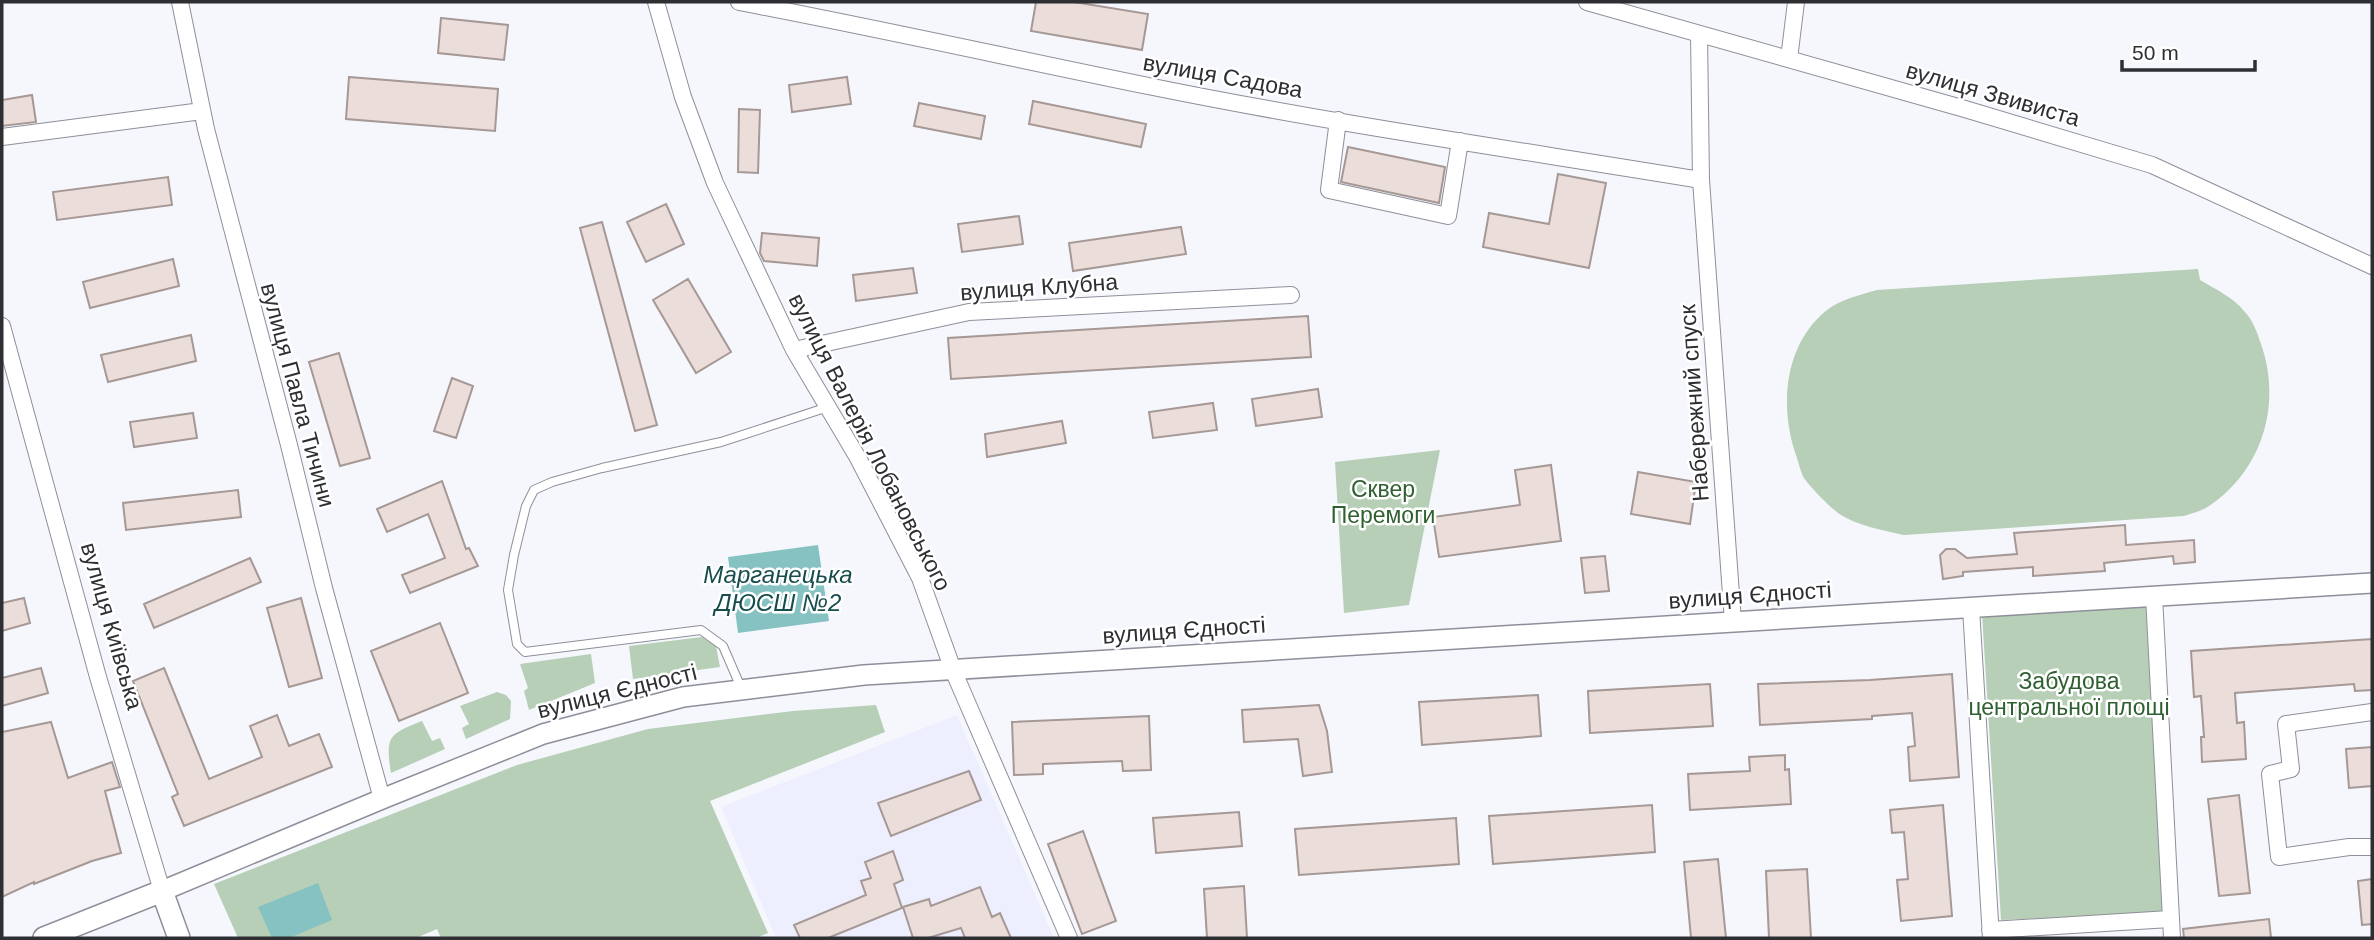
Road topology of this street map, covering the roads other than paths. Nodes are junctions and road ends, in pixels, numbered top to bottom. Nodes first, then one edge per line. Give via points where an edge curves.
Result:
1 (180, 2) edge
2 (656, 2) edge
3 (739, 2) edge
4 (1587, 2) edge
5 (1797, 2) edge
6 (1699, 34) junction
7 (1789, 59) junction
8 (202, 111) junction
9 (1338, 120) junction
10 (2, 137) edge
11 (1460, 141) junction
12 (1701, 180) junction
13 (2372, 266) edge
14 (1291, 295) dead end
15 (2, 326) edge
16 (794, 350) junction
17 (828, 407) junction
18 (2372, 583) edge
19 (2154, 596) junction
20 (1971, 608) junction
21 (1733, 622) junction
22 (953, 670) junction
23 (742, 690) junction
24 (2372, 712) edge
25 (382, 799) junction
26 (2372, 847) edge
27 (162, 891) junction
28 (2170, 919) junction
29 (1991, 934) edge
30 (44, 938) edge
31 (179, 938) edge
32 (1069, 938) edge
33 (2172, 938) edge

1 - 8 street, вулиця Павла Тичини
2 - 16 street, вулиця Валерія Лобановського via 683,97 715,183
3 - 9 street, вулиця Садова via 1155,88
4 - 6 street, вулиця Звивиста
5 - 7 street
6 - 7 street, вулиця Звивиста
6 - 12 street, Набережний спуск
7 - 13 street, вулиця Звивиста via 2152,165
8 - 10 street
8 - 25 street, вулиця Павла Тичини
9 - 11 street, вулиця Садова
9 - 11 street via 1329,190 1448,216
11 - 12 street, вулиця Садова
12 - 21 street, Набережний спуск
14 - 16 street, вулиця Клубна via 969,313
15 - 27 street, вулиця Київська
16 - 17 street, вулиця Валерія Лобановського
17 - 22 street, вулиця Валерія Лобановського via 920,579
17 - 23 lane via 721,442 552,481 534,491 526,506 508,590 517,643 525,652 701,630 723,646
18 - 19 street, вулиця Єдності
19 - 20 street, вулиця Єдності
19 - 28 street
20 - 21 street, вулиця Єдності
20 - 29 street
21 - 22 street, вулиця Єдності
22 - 23 street, вулиця Єдності
22 - 32 street, вулиця Валерія Лобановського
23 - 25 street, вулиця Єдності via 683,697 544,734
24 - 26 street via 2286,724 2291,769 2270,774 2279,857
25 - 27 street, вулиця Єдності
27 - 30 main road, вулиця Єдності
27 - 31 main road, вулиця Київська
28 - 29 street
28 - 33 street

